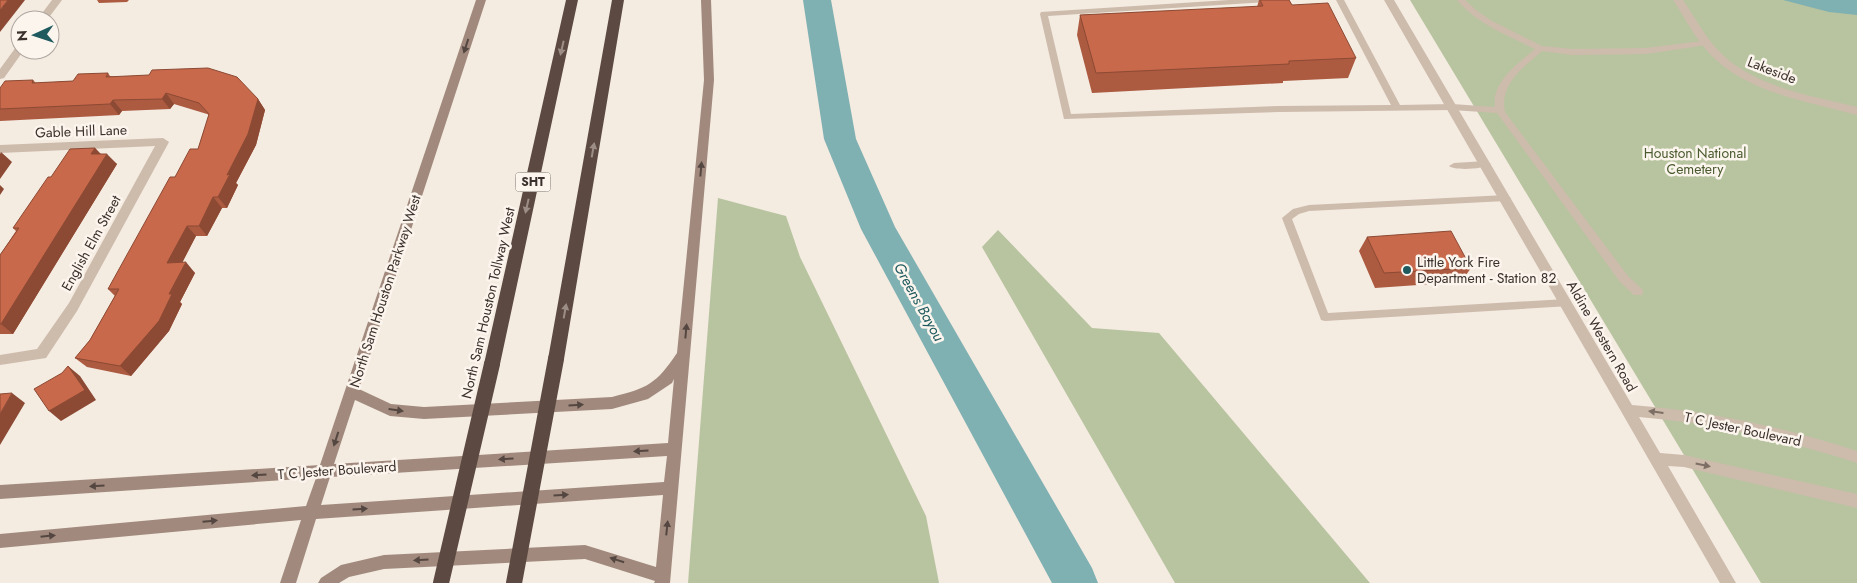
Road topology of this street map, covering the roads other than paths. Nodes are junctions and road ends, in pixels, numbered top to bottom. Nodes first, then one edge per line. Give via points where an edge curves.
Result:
1 (481, 0) edge
2 (572, 0) edge
3 (618, 0) edge
4 (706, 0) edge
5 (1267, 0) edge
6 (1340, 0) edge
7 (1390, 0) edge
8 (1461, 0) edge
9 (1678, 0) edge
10 (1707, 42) junction
11 (1540, 48) junction
12 (14, 60) edge
13 (0, 76) edge
14 (1452, 107) junction
15 (1397, 108) junction
16 (1500, 110) junction
17 (1857, 111) edge
18 (163, 142) joint
19 (0, 149) edge
20 (1486, 164) junction
21 (1454, 166) dead end
22 (1506, 198) junction
23 (1638, 292) dead end
24 (1566, 304) junction
25 (684, 354) junction
26 (0, 360) edge
27 (351, 392) junction
28 (1626, 410) junction
29 (675, 448) junction
30 (1857, 456) edge
31 (1655, 459) junction
32 (325, 471) junction
33 (671, 488) junction
34 (0, 492) edge
35 (1857, 501) edge
36 (311, 512) junction
37 (0, 541) edge
38 (662, 580) edge
39 (288, 583) edge
40 (326, 583) edge
41 (441, 583) edge
42 (514, 583) edge
43 (1728, 583) edge

1 -> 27 main road, North Sam Houston Parkway West
2 -> 41 highway, North Sam Houston Tollway West / SHT, bridge
42 -> 3 highway, bridge
25 -> 4 main road via 709,80
5 - 15 lane via 1044,14 1066,117
6 - 15 lane
7 - 14 street, Aldine Western Road
8 - 11 lane via 1488,23
9 - 10 street, Lakeside
10 - 11 lane via 1646,50 1572,52
10 - 17 street, Lakeside via 1722,60 1747,77
11 - 16 lane via 1499,92 1497,104
12 - 13 street
14 - 15 lane
14 - 16 lane
14 - 20 street, Aldine Western Road
16 - 23 lane via 1624,279
18 - 19 street, Gable Hill Lane
18 - 26 street, English Elm Street via 73,307 41,354
20 - 21 lane
20 - 22 street, Aldine Western Road
22 - 24 street, Aldine Western Road
22 - 24 lane via 1309,208 1296,211 1287,218 1325,317
24 - 28 street, Aldine Western Road
27 -> 25 main road via 390,410 424,413 612,402 643,395 667,379
25 - 29 main road
27 -> 32 main road, North Sam Houston Parkway West
30 -> 28 street, T C Jester Boulevard via 1729,423
28 - 31 street, Aldine Western Road
29 -> 32 main road, T C Jester Boulevard
29 - 33 main road
31 -> 35 street via 1684,461
31 - 43 street, Aldine Western Road
32 -> 34 main road, T C Jester Boulevard
32 - 36 main road, North Sam Houston Parkway West
36 -> 33 main road
38 -> 33 main road
37 -> 36 main road
36 - 39 main road, North Sam Houston Parkway West
38 -> 40 main road via 585,552 384,562 346,570

